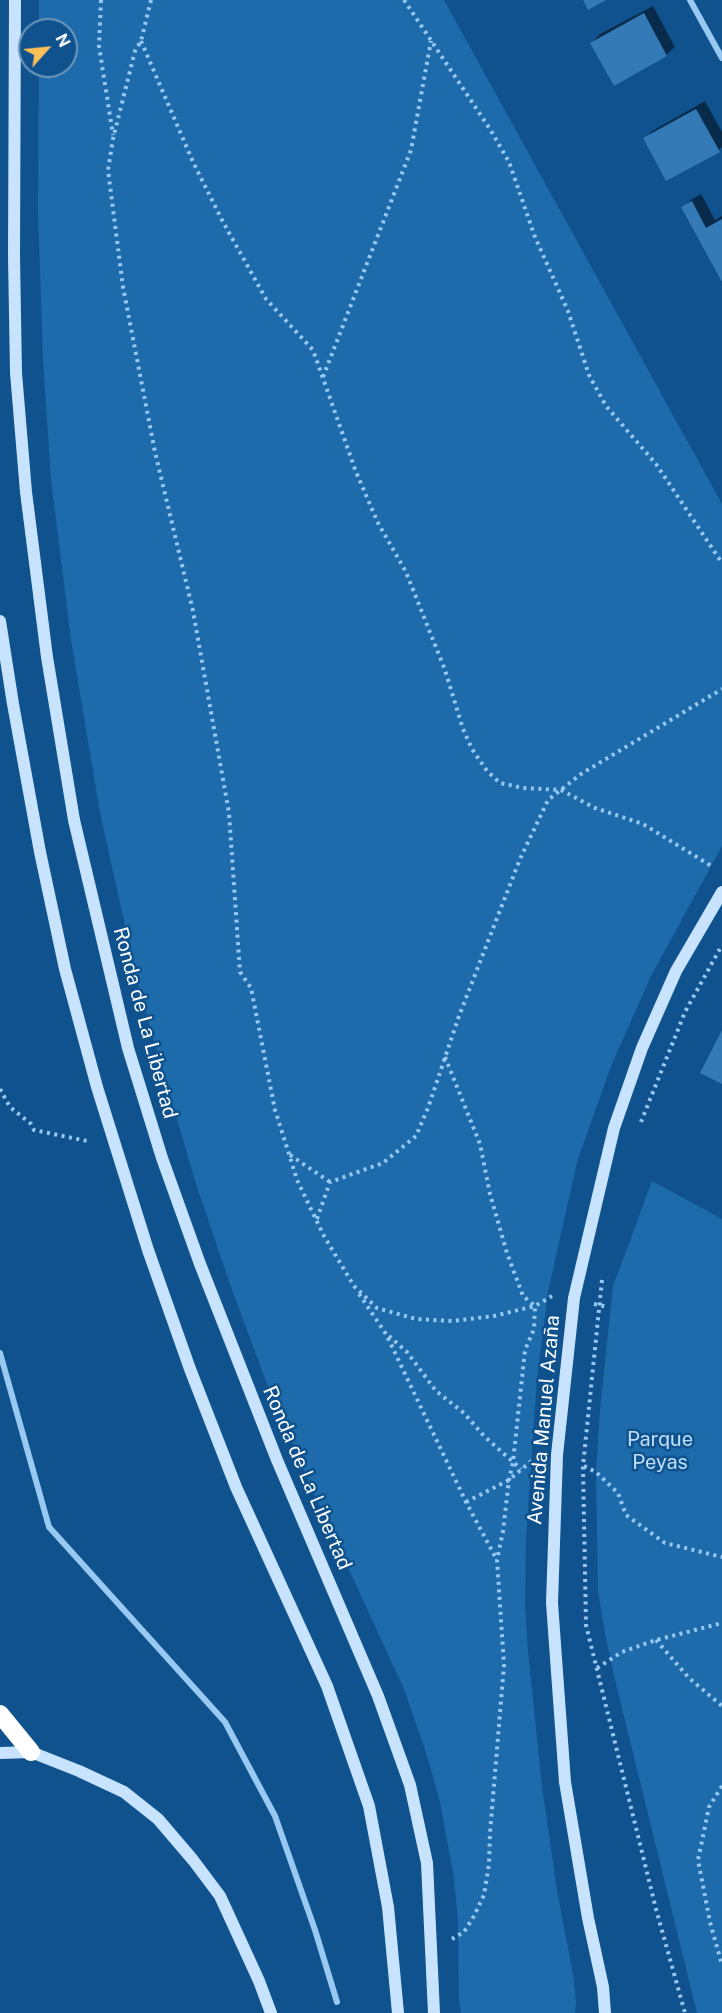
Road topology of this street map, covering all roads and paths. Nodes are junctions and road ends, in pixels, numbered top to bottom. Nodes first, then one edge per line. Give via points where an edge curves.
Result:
1 (15, 0) edge
2 (101, 0) edge
3 (152, 0) edge
4 (404, 0) edge
5 (690, 0) edge
6 (141, 41) junction
7 (431, 41) junction
8 (722, 58) edge
9 (113, 138) junction
10 (323, 378) junction
11 (722, 563) edge
12 (0, 621) edge
13 (722, 689) edge
14 (561, 790) junction
15 (713, 867) dead end
16 (722, 892) edge
17 (722, 945) edge
18 (445, 1057) junction
19 (0, 1089) edge
20 (638, 1131) dead end
21 (87, 1140) dead end
22 (289, 1154) junction
23 (330, 1182) junction
24 (317, 1220) junction
25 (603, 1273) dead end
26 (354, 1286) junction
27 (556, 1294) dead end
28 (535, 1306) junction
29 (386, 1334) junction
30 (0, 1353) edge
31 (537, 1456) dead end
32 (513, 1462) junction
33 (583, 1466) junction
34 (521, 1469) junction
35 (509, 1480) junction
36 (466, 1502) junction
37 (722, 1557) edge
38 (497, 1560) junction
39 (722, 1623) edge
40 (656, 1640) junction
41 (597, 1668) junction
42 (722, 1706) edge
43 (0, 1714) edge
44 (31, 1752) junction
45 (0, 1753) edge
46 (722, 1786) edge
47 (453, 1939) dead end
48 (722, 1965) edge
49 (337, 2002) dead end
50 (271, 2013) edge
51 (398, 2013) edge
52 (434, 2013) edge
53 (605, 2013) edge
54 (685, 2013) edge

1 - 52 main road, Ronda de La Libertad via 16,373 41,610 74,820 128,1047 162,1158 277,1460 378,1696 410,1785 427,1863
2 - 9 path via 99,46
3 - 6 path
4 - 7 path
5 - 8 street
6 - 9 path
6 - 10 path via 223,222 266,299 313,350
7 - 10 path via 411,150
7 - 11 path via 509,162 589,375 606,406 656,464
9 - 22 path via 108,170 123,287 155,452 193,610 229,813 240,972 251,988 275,1110
10 - 14 path via 356,472 378,523 406,572 446,670 472,749 500,783
12 - 51 main road via 65,969 97,1087 190,1369 236,1487 327,1686 369,1806 388,1907
13 - 14 path
14 - 15 path via 595,808 643,824
14 - 18 path via 548,800 520,859
16 - 53 main road, Avenida Manuel Azaña via 676,971 642,1048 614,1128 574,1298 556,1455 552,1603 566,1782
17 - 20 path via 685,1012
18 - 23 path via 416,1136 383,1163
18 - 28 path via 480,1144 507,1253 523,1296
19 - 21 path via 10,1107 34,1130
22 - 23 path
22 - 24 path
23 - 24 path
24 - 26 path
25 - 33 path
26 - 28 path via 377,1308 416,1319 452,1321
26 - 29 path
27 - 28 path
28 - 32 path via 534,1329 525,1350
29 - 32 path via 407,1352 436,1391
29 - 36 path
30 - 49 street via 49,1527 225,1722 275,1816
31 - 34 path
32 - 34 path
32 - 35 path
33 - 37 path via 596,1472 618,1493 626,1515 665,1543
33 - 41 path via 586,1624
34 - 35 path
35 - 36 path
35 - 38 path
36 - 38 path
38 - 47 path via 504,1665 489,1864 484,1895 474,1916 464,1932
39 - 40 path
40 - 41 path via 622,1652
40 - 42 path via 689,1678
41 - 54 path
43 - 44 highway
44 - 45 main road
44 - 50 main road via 124,1792 158,1819 220,1896
46 - 48 path via 709,1806 698,1860

